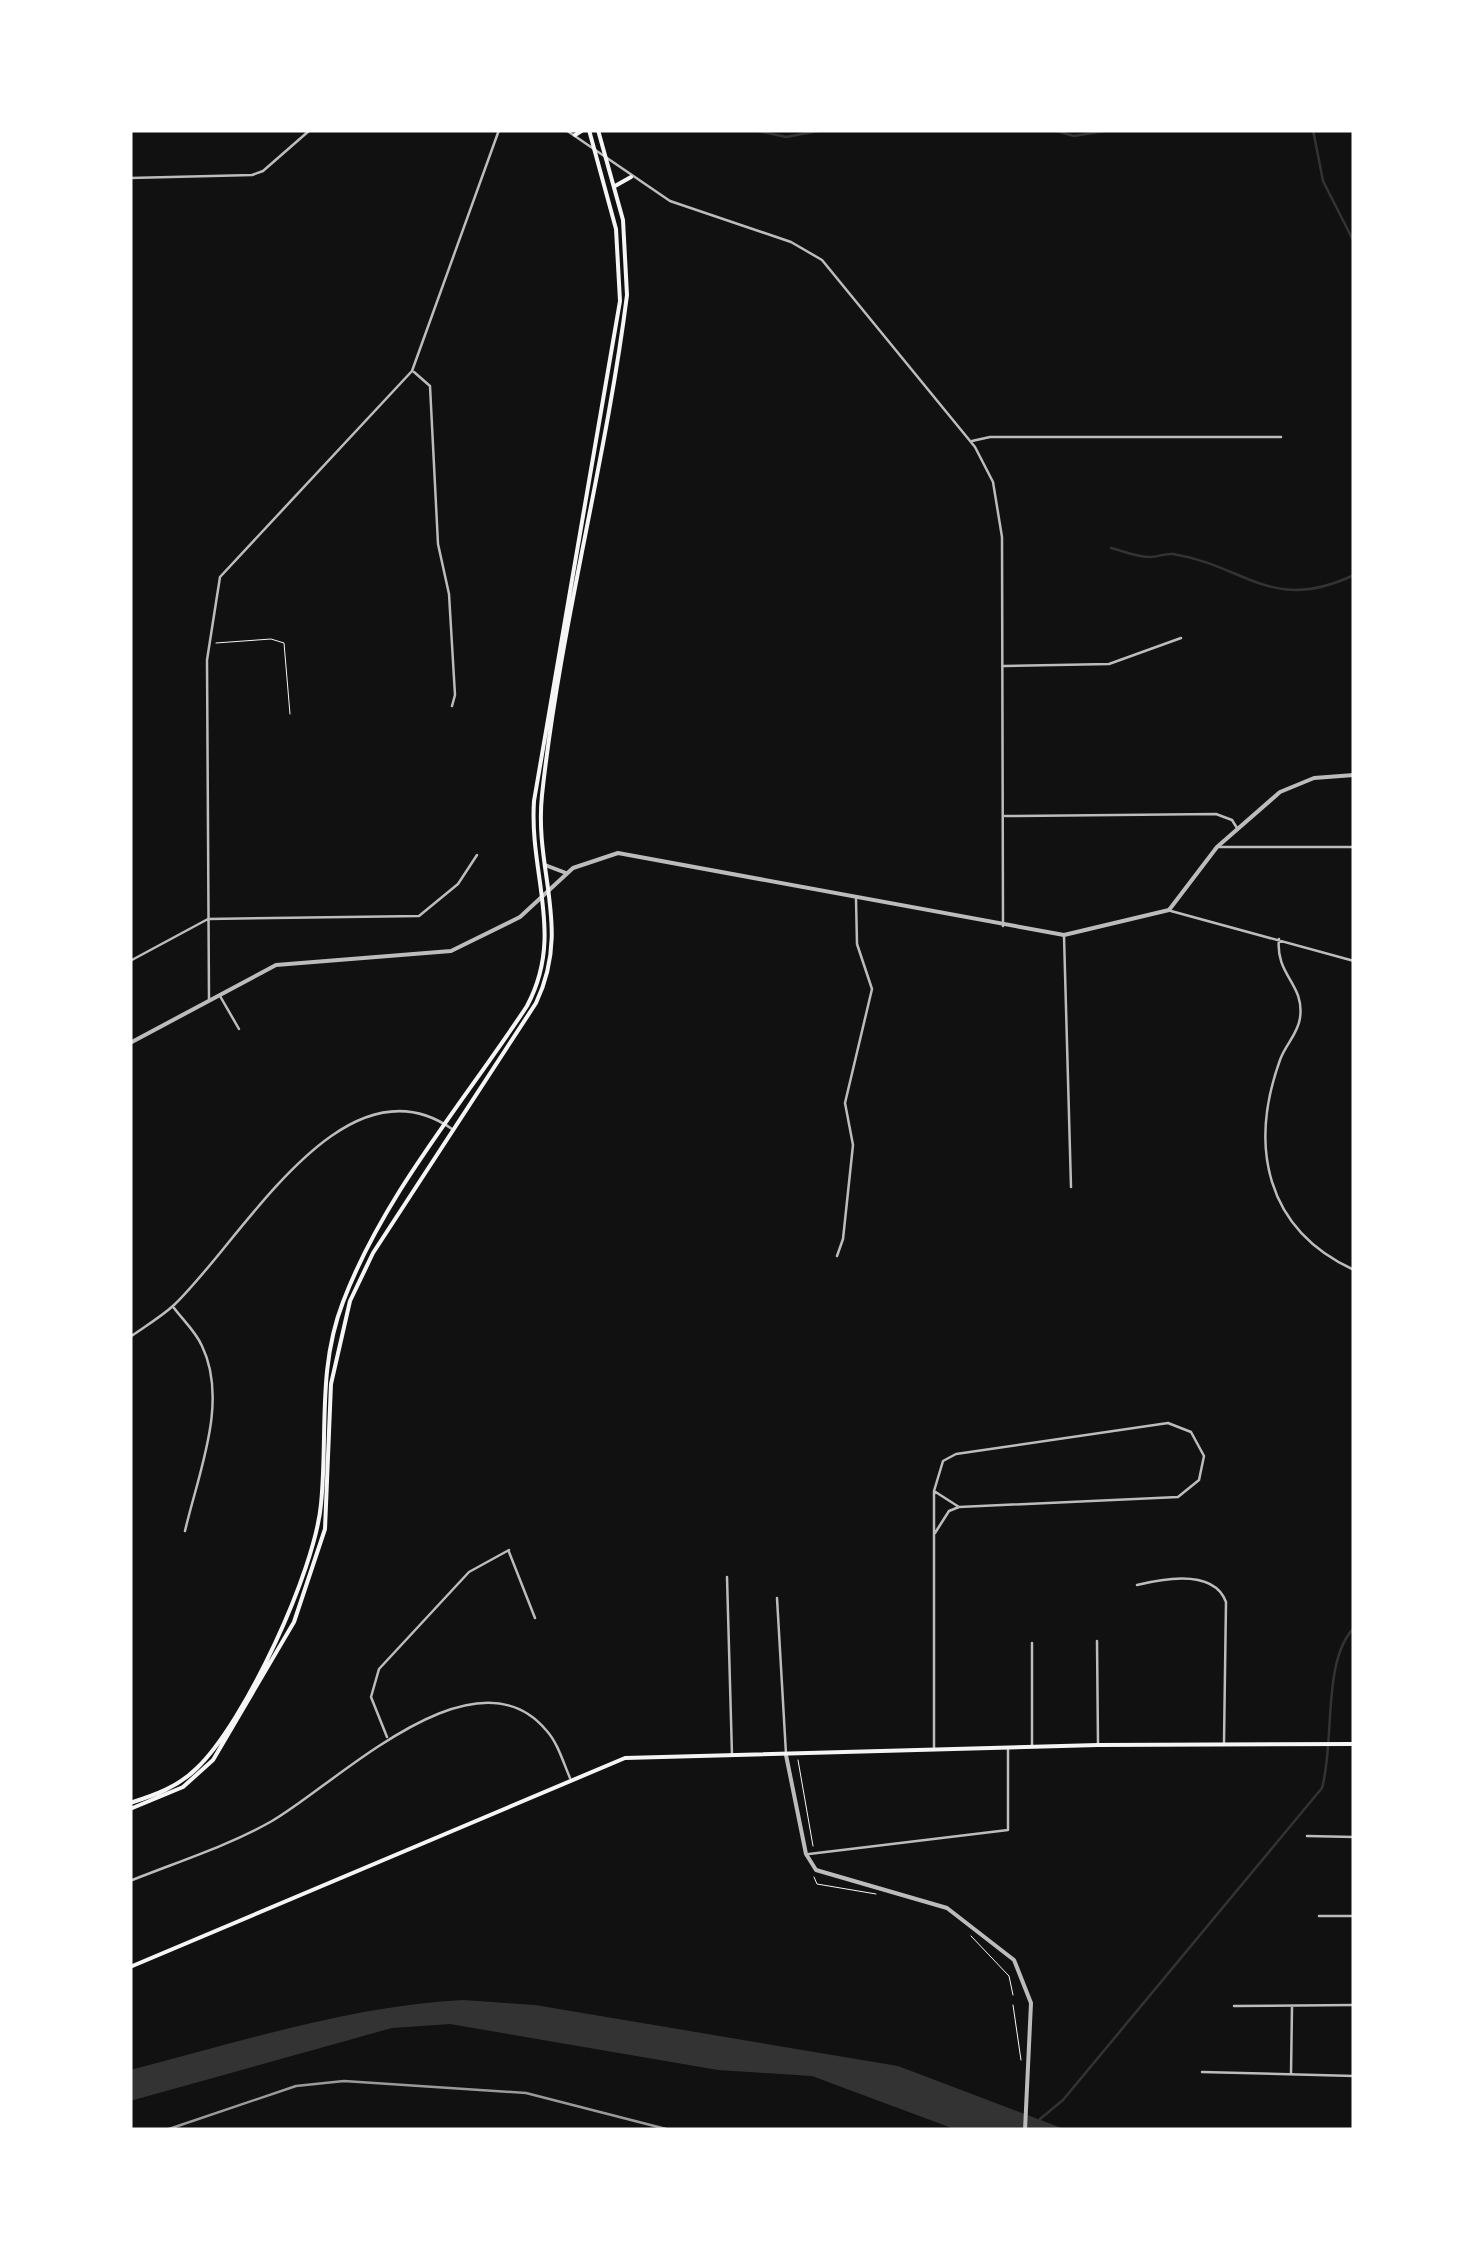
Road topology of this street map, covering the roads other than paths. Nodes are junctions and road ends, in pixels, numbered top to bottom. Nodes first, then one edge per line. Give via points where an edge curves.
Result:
1 (310, 130) edge
2 (499, 130) edge
3 (566, 130) edge
4 (586, 130) edge
5 (598, 130) edge
6 (574, 136) junction
7 (596, 152) junction
8 (607, 160) junction
9 (631, 177) junction
10 (130, 178) edge
11 (615, 186) junction
12 (412, 371) junction
13 (1281, 437) dead end
14 (970, 441) junction
15 (1181, 638) dead end
16 (1002, 666) junction
17 (452, 706) dead end
18 (1354, 775) edge
19 (1004, 816) junction
20 (1237, 828) junction
21 (1217, 847) junction
22 (1354, 847) edge
23 (477, 855) dead end
24 (545, 865) junction
25 (566, 872) junction
26 (549, 887) junction
27 (542, 895) junction
28 (856, 898) junction
29 (1169, 910) junction
30 (208, 919) junction
31 (1003, 926) junction
32 (1064, 935) junction
33 (1279, 939) junction
34 (130, 960) edge
35 (1354, 961) edge
36 (219, 994) junction
37 (209, 999) junction
38 (239, 1030) dead end
39 (130, 1043) edge
40 (446, 1125) junction
41 (453, 1130) junction
42 (1072, 1187) dead end
43 (836, 1256) dead end
44 (1354, 1270) edge
45 (173, 1306) junction
46 (130, 1337) edge
47 (934, 1491) junction
48 (958, 1507) junction
49 (185, 1531) dead end
50 (934, 1534) junction
51 (727, 1578) dead end
52 (1137, 1586) dead end
53 (777, 1598) dead end
54 (535, 1618) dead end
55 (1097, 1641) dead end
56 (1032, 1643) dead end
57 (388, 1739) junction
58 (1224, 1743) junction
59 (1354, 1744) edge
60 (1098, 1745) junction
61 (1032, 1747) junction
62 (1008, 1748) junction
63 (934, 1750) junction
64 (786, 1755) junction
65 (732, 1756) junction
66 (570, 1778) junction
67 (130, 1806) edge
68 (1307, 1836) dead end
69 (1354, 1838) edge
70 (806, 1854) junction
71 (130, 1881) edge
72 (1319, 1916) dead end
73 (1354, 1916) edge
74 (130, 1968) edge
75 (1292, 2005) junction
76 (1354, 2005) edge
77 (1234, 2006) dead end
78 (1202, 2072) dead end
79 (1291, 2076) junction
80 (1354, 2076) edge
81 (1026, 2130) edge

1 - 10 street via 252,175
2 - 12 street
3 - 6 street
4 - 6 main road
4 - 7 main road
5 - 8 main road
6 - 7 street
7 - 8 street
7 - 27 main road via 616,229 620,301 537,777 533,821
8 - 9 street
8 - 11 main road
9 - 11 main road
9 - 14 street via 670,201 791,242 822,260
11 - 24 main road via 627,240 627,295 544,778
12 - 17 street via 430,386 434,410
12 - 30 street via 223,572 208,644
13 - 14 street
14 - 16 street via 992,482 1000,520
15 - 16 street via 1110,664
16 - 19 street
18 - 20 street via 1290,787
19 - 20 street via 1216,814
19 - 31 street
20 - 21 street
21 - 22 street
21 - 29 street
23 - 30 street via 458,884 419,916
24 - 25 street
24 - 26 main road
25 - 26 street
25 - 28 street via 630,853
26 - 27 street
26 - 41 main road via 554,934 544,985
27 - 36 street via 512,922 451,951 276,965
27 - 40 main road via 548,938 534,993
28 - 31 street
28 - 43 street via 857,944 872,988 844,1103 853,1146
29 - 32 street
29 - 33 street
30 - 34 street
30 - 37 street
31 - 32 street
32 - 42 street
33 - 35 street
33 - 44 street via 1278,962 1298,992 1301,1012 1274,1084 1265,1160 1297,1230
36 - 37 street
36 - 38 street
37 - 39 street
40 - 41 street
40 - 45 street via 407,1109 356,1118 311,1151
40 - 67 main road via 369,1247 336,1320 324,1390 321,1507 291,1609 206,1758 170,1788
41 - 67 main road via 373,1254 343,1322 331,1384 325,1529 294,1622 212,1760 183,1787
45 - 46 street
45 - 49 street via 201,1343 213,1379
47 - 48 street
47 - 48 street via 944,1461 956,1454 1168,1424 1190,1432 1204,1456 1199,1480 1178,1497
47 - 50 street
48 - 50 street
50 - 63 street
51 - 65 street
52 - 58 street via 1200,1579 1221,1591
53 - 64 street
54 - 57 street via 509,1550 469,1572 379,1669 371,1697
55 - 60 street
56 - 61 street
57 - 66 street via 453,1708 509,1707 545,1728
57 - 71 street via 269,1822
58 - 59 main road
58 - 60 main road
60 - 61 main road
61 - 62 main road
62 - 63 main road
62 - 70 street via 1008,1830
63 - 64 main road
64 - 65 main road
64 - 70 street
65 - 66 main road via 625,1758
66 - 74 main road
68 - 69 street
70 - 81 street via 828,1876 946,1908 1008,1954 1031,2003
72 - 73 street
75 - 76 street
75 - 77 street
75 - 79 street
78 - 79 street
79 - 80 street

